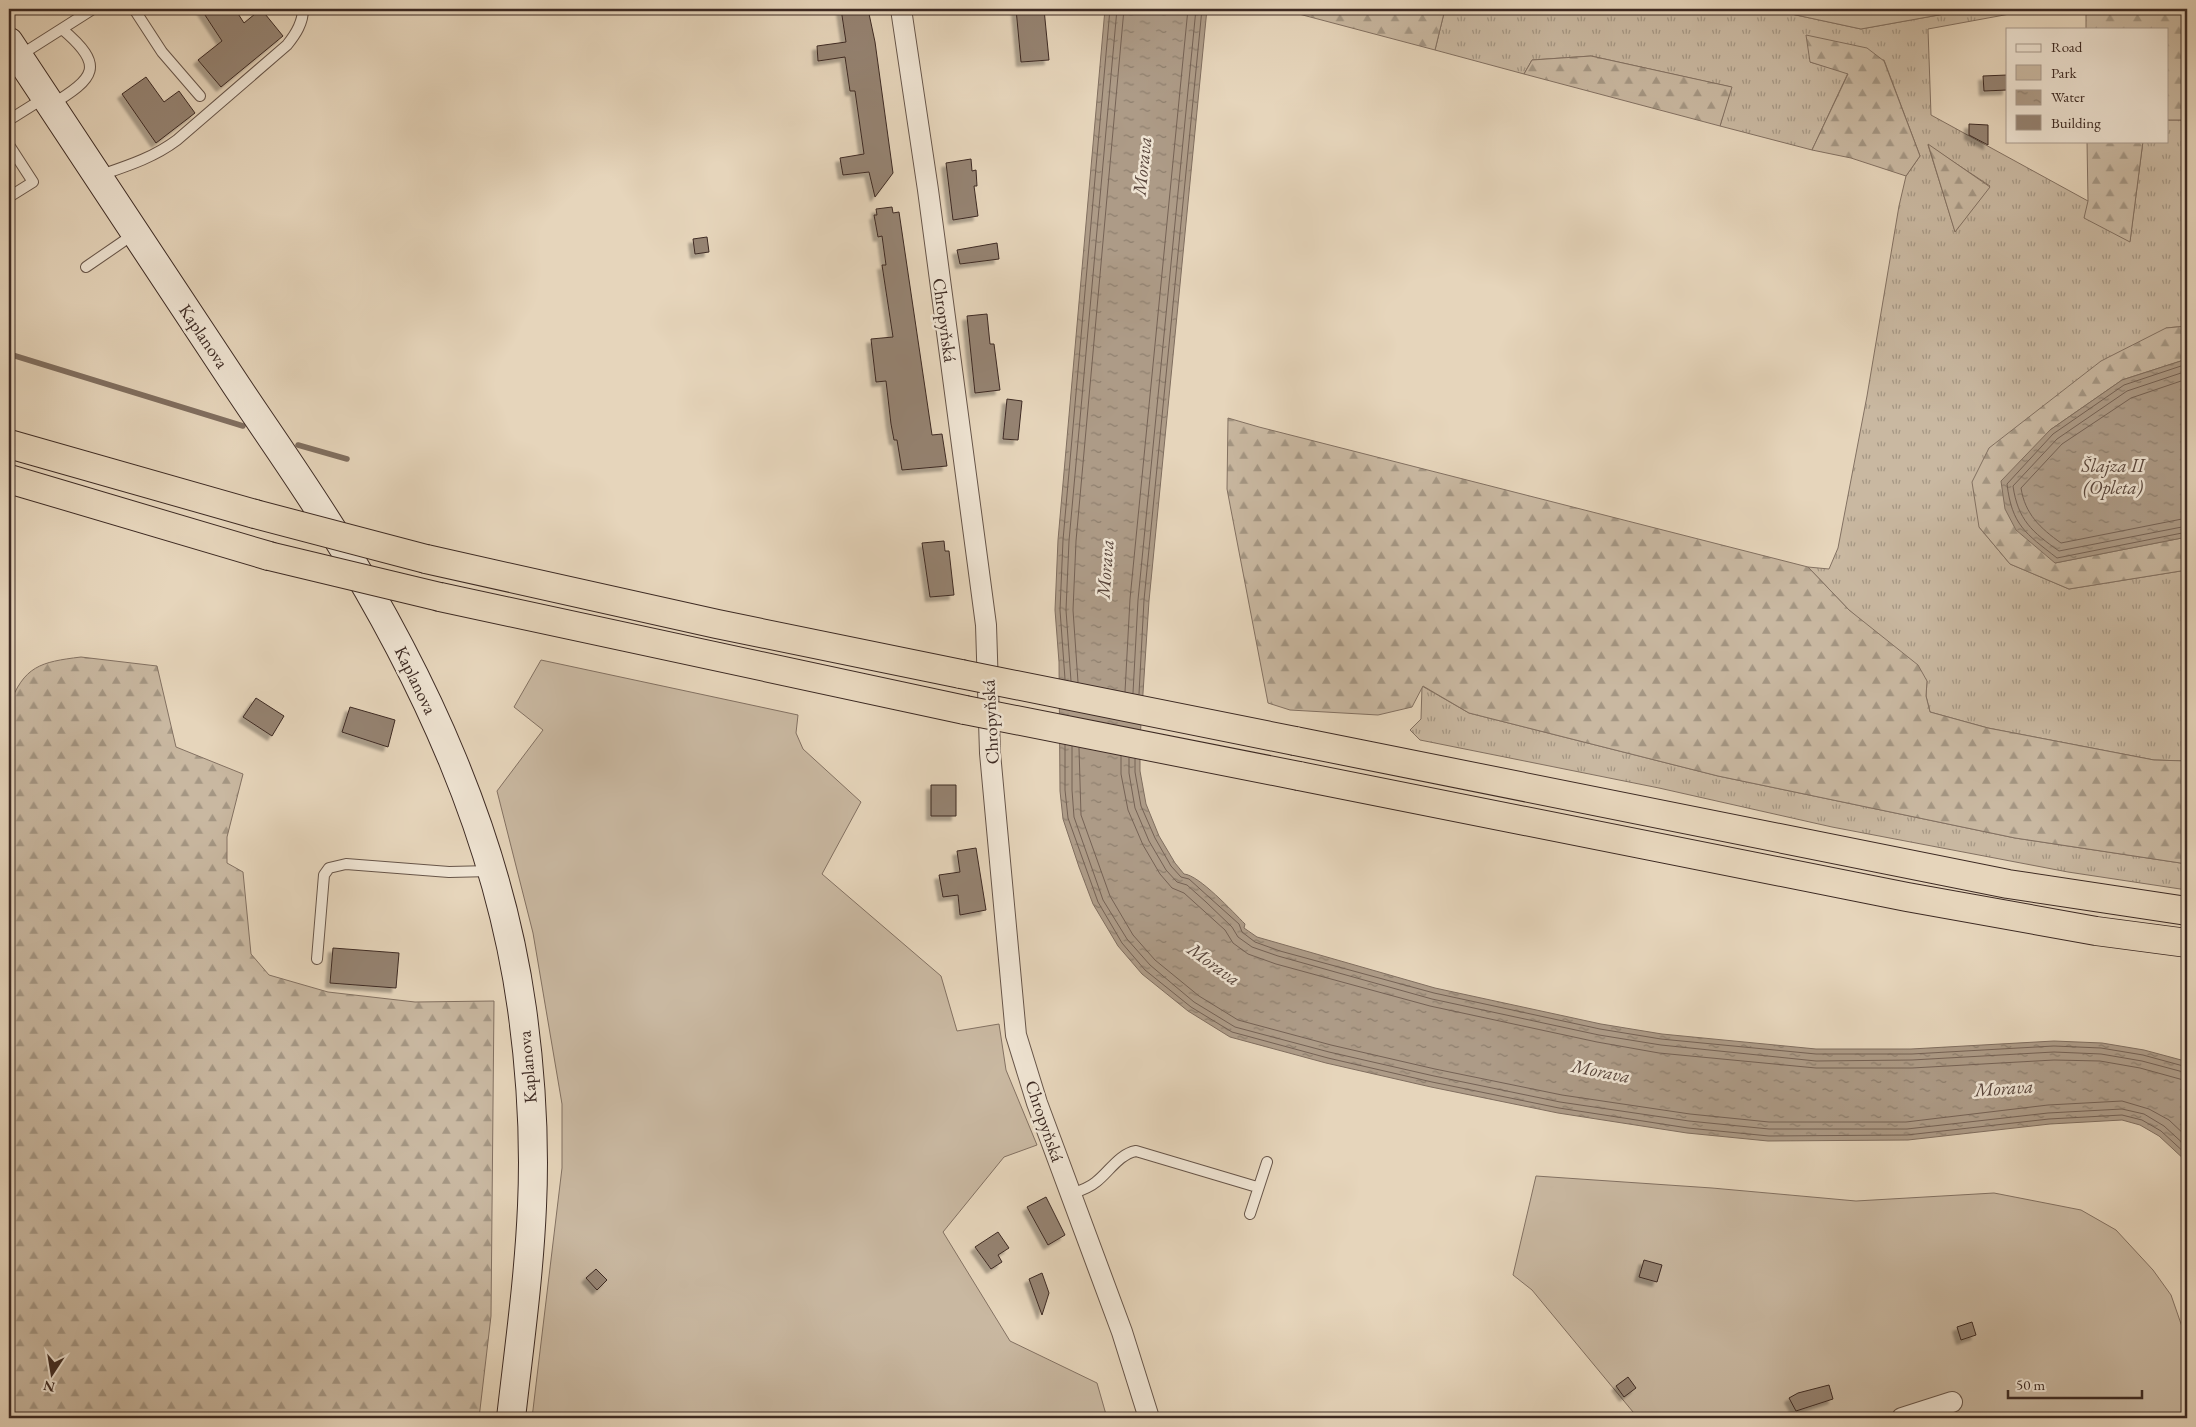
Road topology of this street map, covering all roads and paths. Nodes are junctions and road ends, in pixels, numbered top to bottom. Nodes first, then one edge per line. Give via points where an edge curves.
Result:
1 (93, 9) edge
2 (134, 9) edge
3 (303, 9) edge
4 (901, 9) edge
5 (62, 28) junction
6 (14, 49) edge
7 (200, 96) dead end
8 (48, 102) junction
9 (9, 120) edge
10 (9, 144) edge
11 (97, 176) junction
12 (9, 197) edge
13 (135, 233) junction
14 (86, 266) dead end
15 (9, 444) edge
16 (9, 479) edge
17 (492, 870) junction
18 (2187, 911) edge
19 (2187, 943) edge
20 (317, 959) dead end
21 (1266, 1162) dead end
22 (1257, 1187) junction
23 (1071, 1194) junction
24 (1250, 1214) dead end
25 (1952, 1402) dead end
26 (511, 1418) edge
27 (1149, 1418) edge
28 (1902, 1418) edge

1 - 5 lane
2 - 7 lane via 162,52
3 - 11 lane via 301,23 287,45 177,140 145,160
4 - 23 street, Chropyňská via 986,624 990,753 1016,1035
5 - 6 lane
5 - 8 lane via 88,54 90,68 80,86
6 - 8 main road, Kaplanova
8 - 9 lane
8 - 11 main road, Kaplanova
10 - 12 lane via 33,182
11 - 13 main road, Kaplanova
13 - 14 lane
13 - 17 main road, Kaplanova via 332,530 397,642 461,779
15 - 18 highway, bridge via 426,559 717,624 2008,884
16 - 19 highway, bridge via 269,556 440,597 965,710 1907,897 2096,931
17 - 20 lane via 465,873 346,864 328,868 324,874
17 - 26 main road, Kaplanova via 522,1007 533,1148 530,1250
21 - 22 lane
22 - 23 lane via 1136,1151 1122,1157 1095,1183
22 - 24 lane
23 - 27 street, Chropyňská via 1122,1332
25 - 28 street

